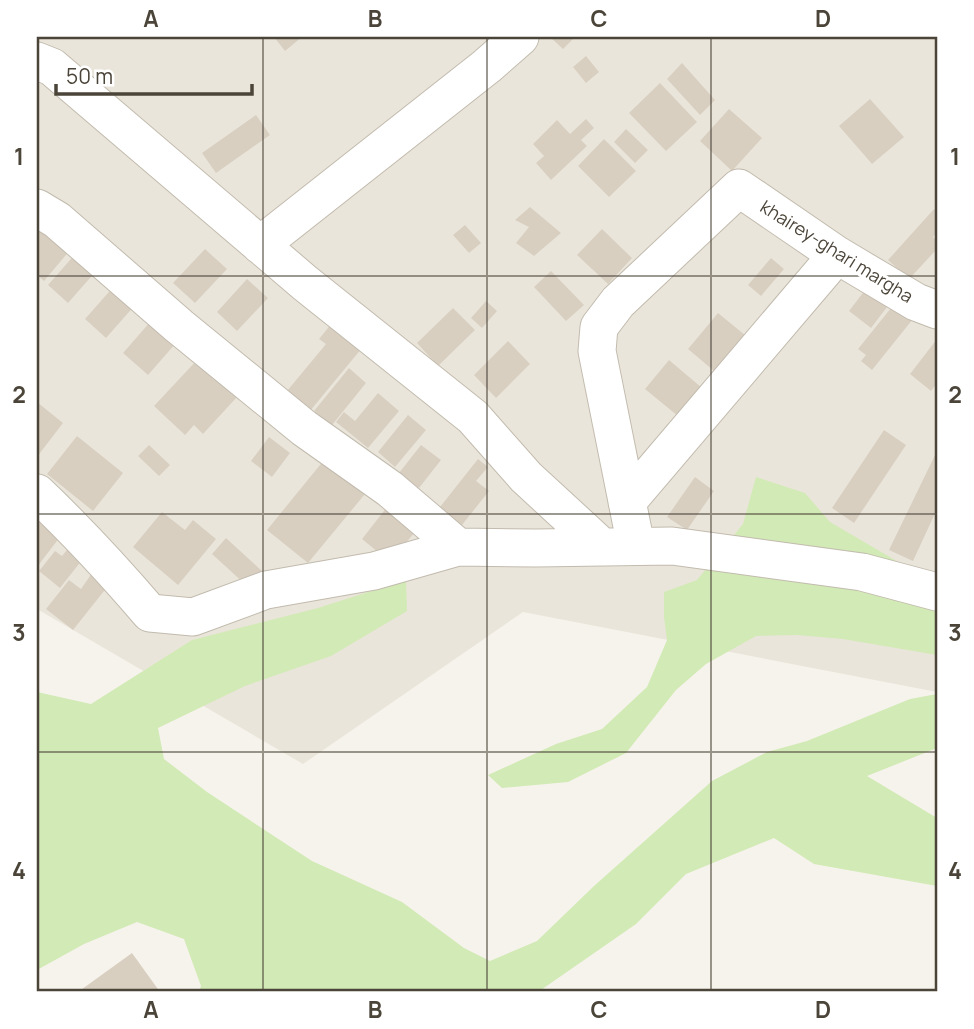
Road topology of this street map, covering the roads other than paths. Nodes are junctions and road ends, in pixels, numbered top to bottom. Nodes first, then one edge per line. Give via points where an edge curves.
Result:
1 (520, 37) edge
2 (37, 61) edge
3 (37, 208) edge
4 (260, 245) junction
5 (837, 255) junction
6 (937, 310) edge
7 (37, 493) edge
8 (627, 502) junction
9 (458, 547) junction
10 (619, 547) junction
11 (937, 592) edge

1 - 4 street
2 - 4 street via 52,67
3 - 9 street via 304,428 390,489
4 - 10 street via 473,416 526,477
5 - 6 street, khairey-ghari margha
5 - 8 street
5 - 8 street, khairey-ghari margha via 739,188 618,302 599,327 597,351
7 - 9 street via 150,613 193,617 266,590 374,571
8 - 10 street
9 - 10 street
10 - 11 street via 672,546 862,572

